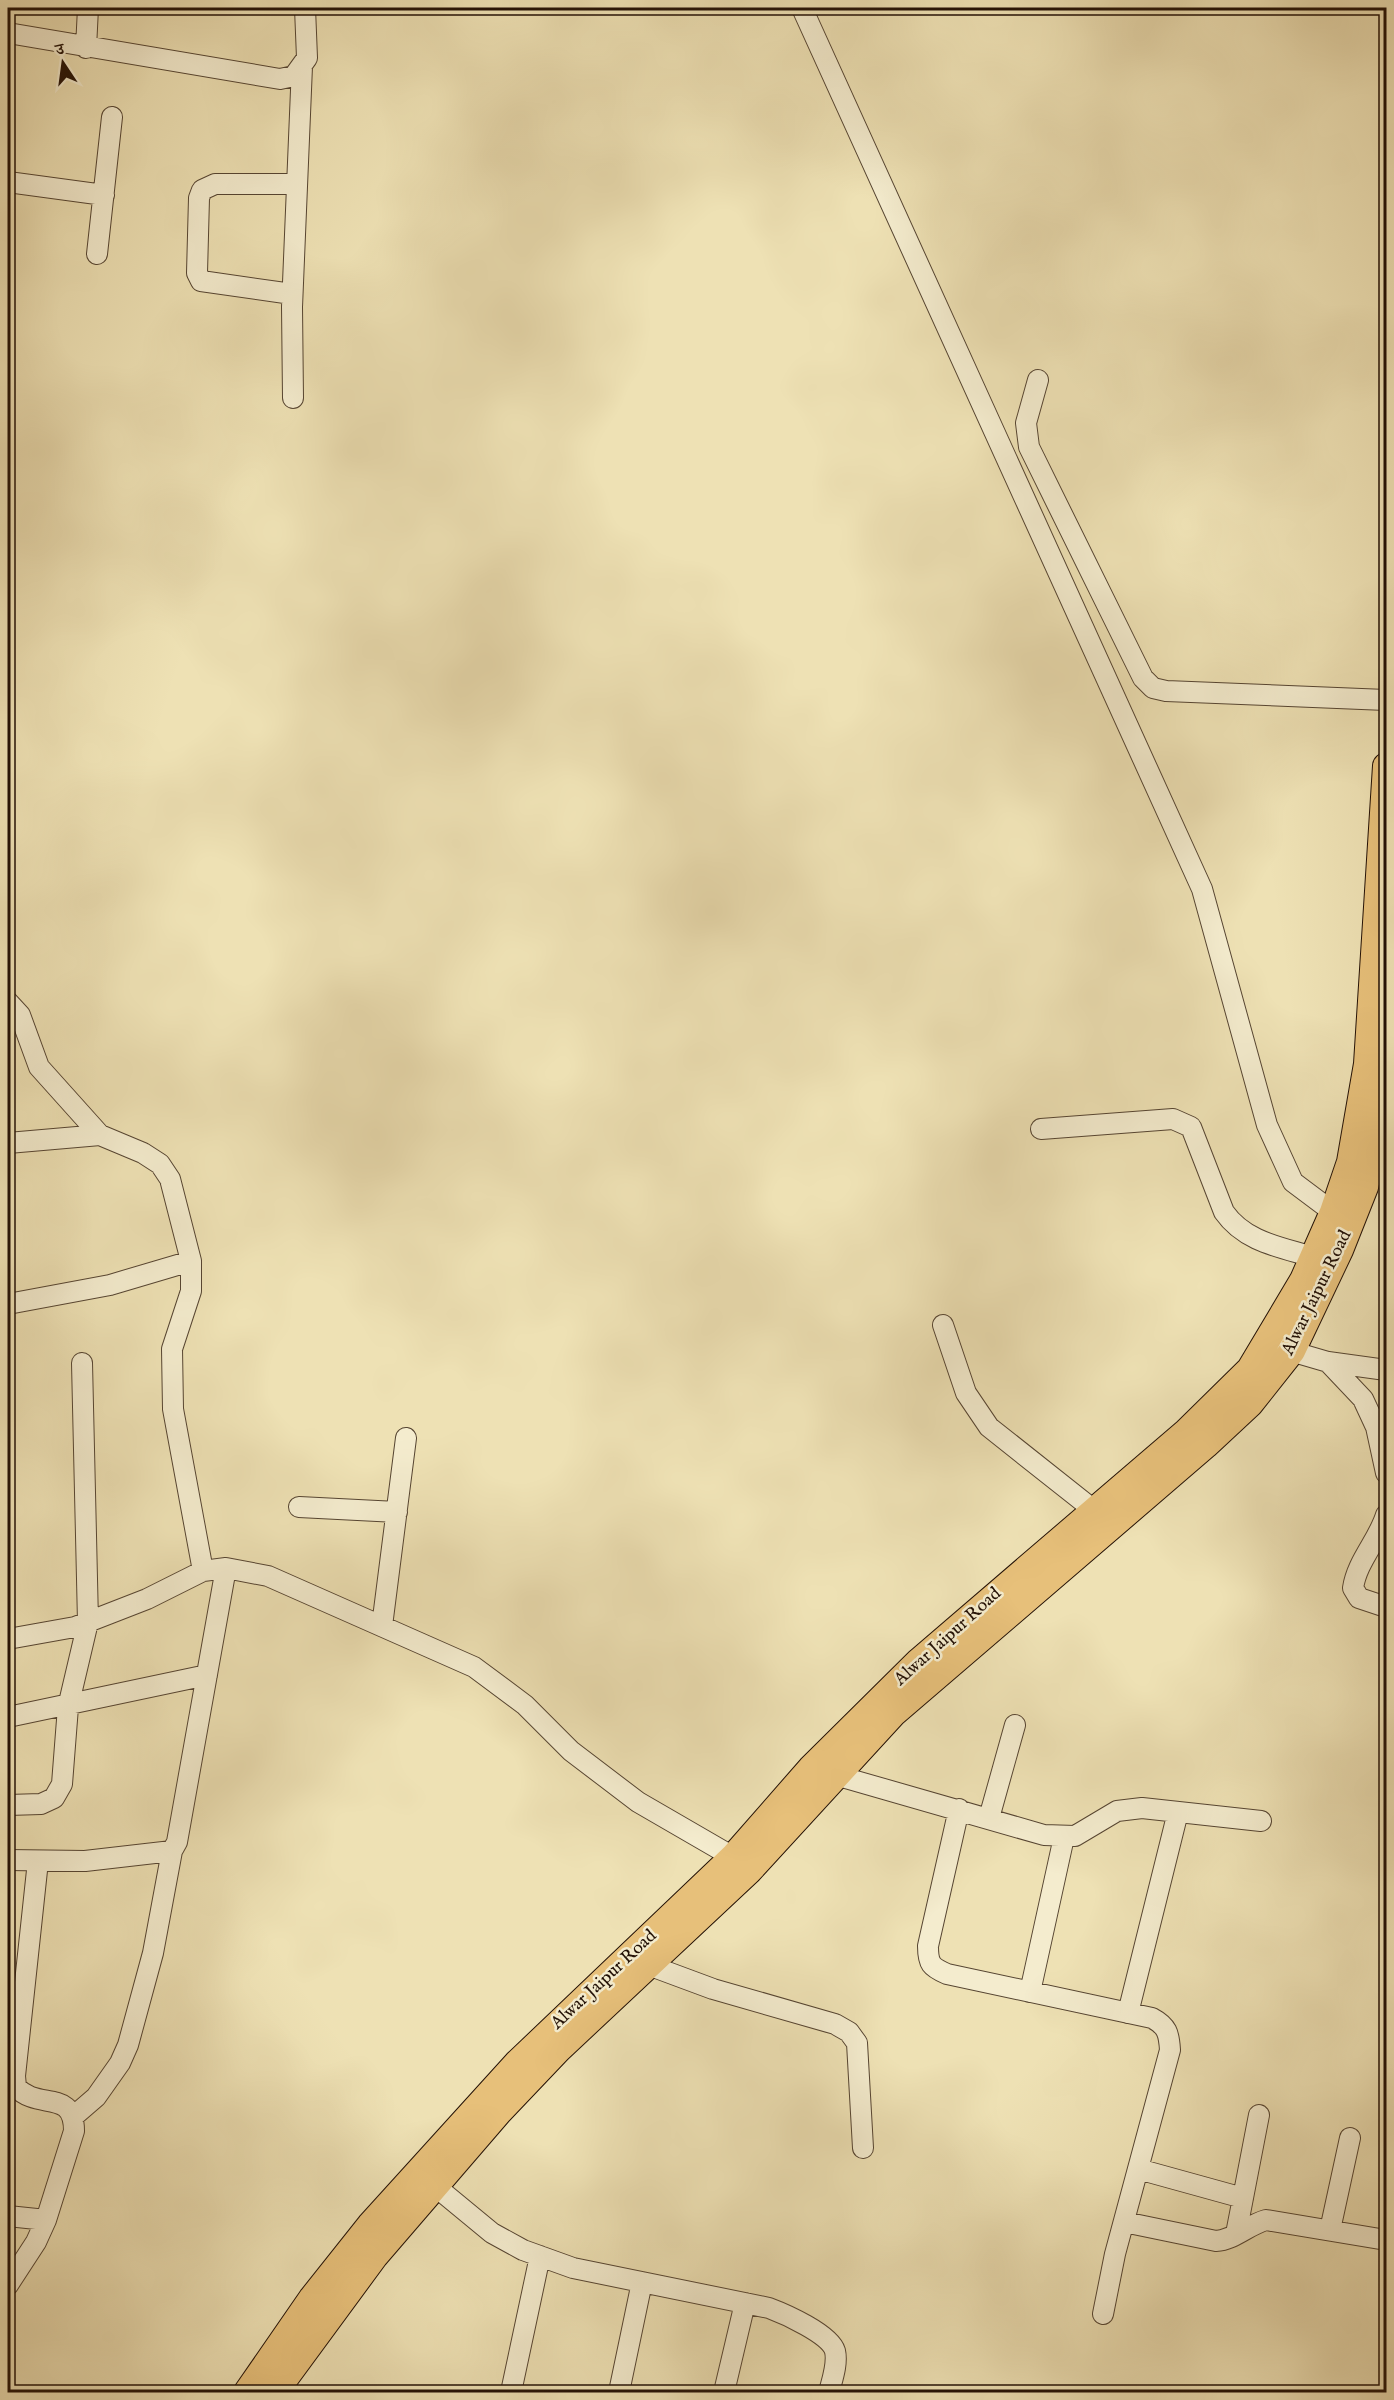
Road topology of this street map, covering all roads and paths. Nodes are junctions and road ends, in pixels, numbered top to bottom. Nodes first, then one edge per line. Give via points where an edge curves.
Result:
1 (88, 8) edge
2 (305, 8) edge
3 (802, 8) edge
4 (8, 33) edge
5 (86, 48) junction
6 (302, 66) junction
7 (112, 117) dead end
8 (8, 182) edge
9 (297, 184) junction
10 (104, 195) junction
11 (97, 254) dead end
12 (292, 294) junction
13 (1038, 380) dead end
14 (293, 398) dead end
15 (1386, 700) edge
16 (1386, 766) edge
17 (1385, 812) edge
18 (8, 1002) edge
19 (1386, 1078) edge
20 (1041, 1129) dead end
21 (100, 1135) junction
22 (8, 1143) edge
23 (1333, 1212) junction
24 (1313, 1257) junction
25 (191, 1261) junction
26 (8, 1304) edge
27 (943, 1325) dead end
28 (1266, 1343) junction
29 (1292, 1351) junction
30 (1328, 1362) junction
31 (82, 1363) dead end
32 (1386, 1370) edge
33 (406, 1438) dead end
34 (1386, 1473) edge
35 (299, 1507) dead end
36 (1095, 1511) junction
37 (397, 1512) junction
38 (1386, 1515) edge
39 (226, 1568) junction
40 (203, 1571) junction
41 (1386, 1607) edge
42 (88, 1622) junction
43 (382, 1626) junction
44 (8, 1639) edge
45 (207, 1676) junction
46 (68, 1707) junction
47 (8, 1717) edge
48 (1015, 1725) dead end
49 (835, 1775) junction
50 (8, 1805) edge
51 (959, 1809) junction
52 (1178, 1812) junction
53 (989, 1818) junction
54 (1261, 1821) dead end
55 (1064, 1837) junction
56 (172, 1851) junction
57 (8, 1860) edge
58 (38, 1861) junction
59 (741, 1864) junction
60 (651, 1966) junction
61 (1030, 1992) junction
62 (1128, 2013) junction
63 (1259, 2115) dead end
64 (74, 2116) junction
65 (1350, 2138) dead end
66 (863, 2148) dead end
67 (1138, 2169) junction
68 (435, 2187) junction
69 (1243, 2198) junction
70 (8, 2216) edge
71 (46, 2220) junction
72 (1124, 2222) junction
73 (1330, 2230) junction
74 (1236, 2234) junction
75 (1386, 2240) edge
76 (540, 2256) junction
77 (642, 2282) junction
78 (8, 2285) edge
79 (745, 2303) junction
80 (1103, 2314) dead end
81 (275, 2379) edge
82 (247, 2392) edge
83 (511, 2392) edge
84 (619, 2392) edge
85 (724, 2392) edge
86 (829, 2392) edge

1 - 5 street
2 - 6 street via 307,58
3 - 23 street via 1202,889 1271,1135 1293,1182
4 - 5 street
5 - 6 street via 280,79 294,76
6 - 9 street
7 - 10 street
8 - 10 street
9 - 12 street
9 - 12 street via 215,184 202,190 199,198 197,273 201,282
10 - 11 street
12 - 14 street
13 - 15 street via 1026,423 1029,447 1116,627 1148,684 1166,691
16 - 17 main road, Alwar Jaipur Road
17 - 23 main road, Alwar Jaipur Road via 1367,1064 1350,1162
18 - 21 street via 20,1015 39,1067
19 - 29 main road, Alwar Jaipur Road via 1365,1187
20 - 24 street via 1173,1119 1188,1124 1230,1221 1253,1239
21 - 22 street
21 - 25 street via 160,1164 170,1179
23 - 24 main road, Alwar Jaipur Road
24 - 28 main road, Alwar Jaipur Road
25 - 26 street via 110,1285
25 - 40 street via 191,1291 172,1349 171,1378 173,1409
27 - 36 street via 966,1393 989,1427
28 - 29 street
28 - 36 main road, Alwar Jaipur Road via 1250,1369 1226,1395
29 - 30 street
29 - 49 main road, Alwar Jaipur Road via 1250,1404 1206,1445 939,1672
30 - 32 street
30 - 34 street via 1363,1399 1376,1427
31 - 42 street
33 - 37 street
35 - 37 street
36 - 59 main road, Alwar Jaipur Road via 919,1660 811,1768
37 - 43 street
38 - 41 street via 1380,1536 1359,1567 1353,1588 1359,1598
39 - 40 street
39 - 43 street via 268,1576
39 - 45 street
40 - 42 street
42 - 44 street
42 - 46 street
43 - 59 street via 474,1667 525,1706 571,1751 638,1802
45 - 46 street
45 - 56 street via 177,1842
46 - 47 street
46 - 50 street via 62,1784 54,1798 41,1804
48 - 53 street
49 - 51 street
49 - 59 main road, Alwar Jaipur Road
51 - 53 street
51 - 61 street via 928,1962 947,1974
52 - 54 street
52 - 55 street via 1142,1808 1117,1811 1075,1836
52 - 62 street
53 - 55 street
55 - 61 street
56 - 58 street via 85,1862
56 - 64 street via 153,1953 128,2046 96,2097
57 - 58 street
58 - 64 street via 16,2087 29,2097 64,2105
59 - 60 main road, Alwar Jaipur Road
59 - 81 main road, Alwar Jaipur Road via 517,2063 417,2171 312,2298
60 - 66 street via 713,1989 835,2024 849,2032 858,2043
60 - 68 main road, Alwar Jaipur Road via 551,2058
61 - 62 street
62 - 67 street via 1152,2018 1170,2033 1170,2050
63 - 69 street
64 - 71 street via 74,2131
65 - 73 street
67 - 69 street
67 - 72 street
68 - 76 street via 492,2233
68 - 81 main road, Alwar Jaipur Road
69 - 74 street
70 - 71 street
71 - 78 street
72 - 74 street via 1216,2241
72 - 80 street
73 - 74 street via 1266,2220 1250,2224
73 - 75 street
76 - 77 street via 573,2268
76 - 83 street
77 - 79 street
77 - 84 street
79 - 85 street
79 - 86 street via 787,2314 827,2340 834,2349 836,2364
81 - 82 main road, Alwar Jaipur Road

